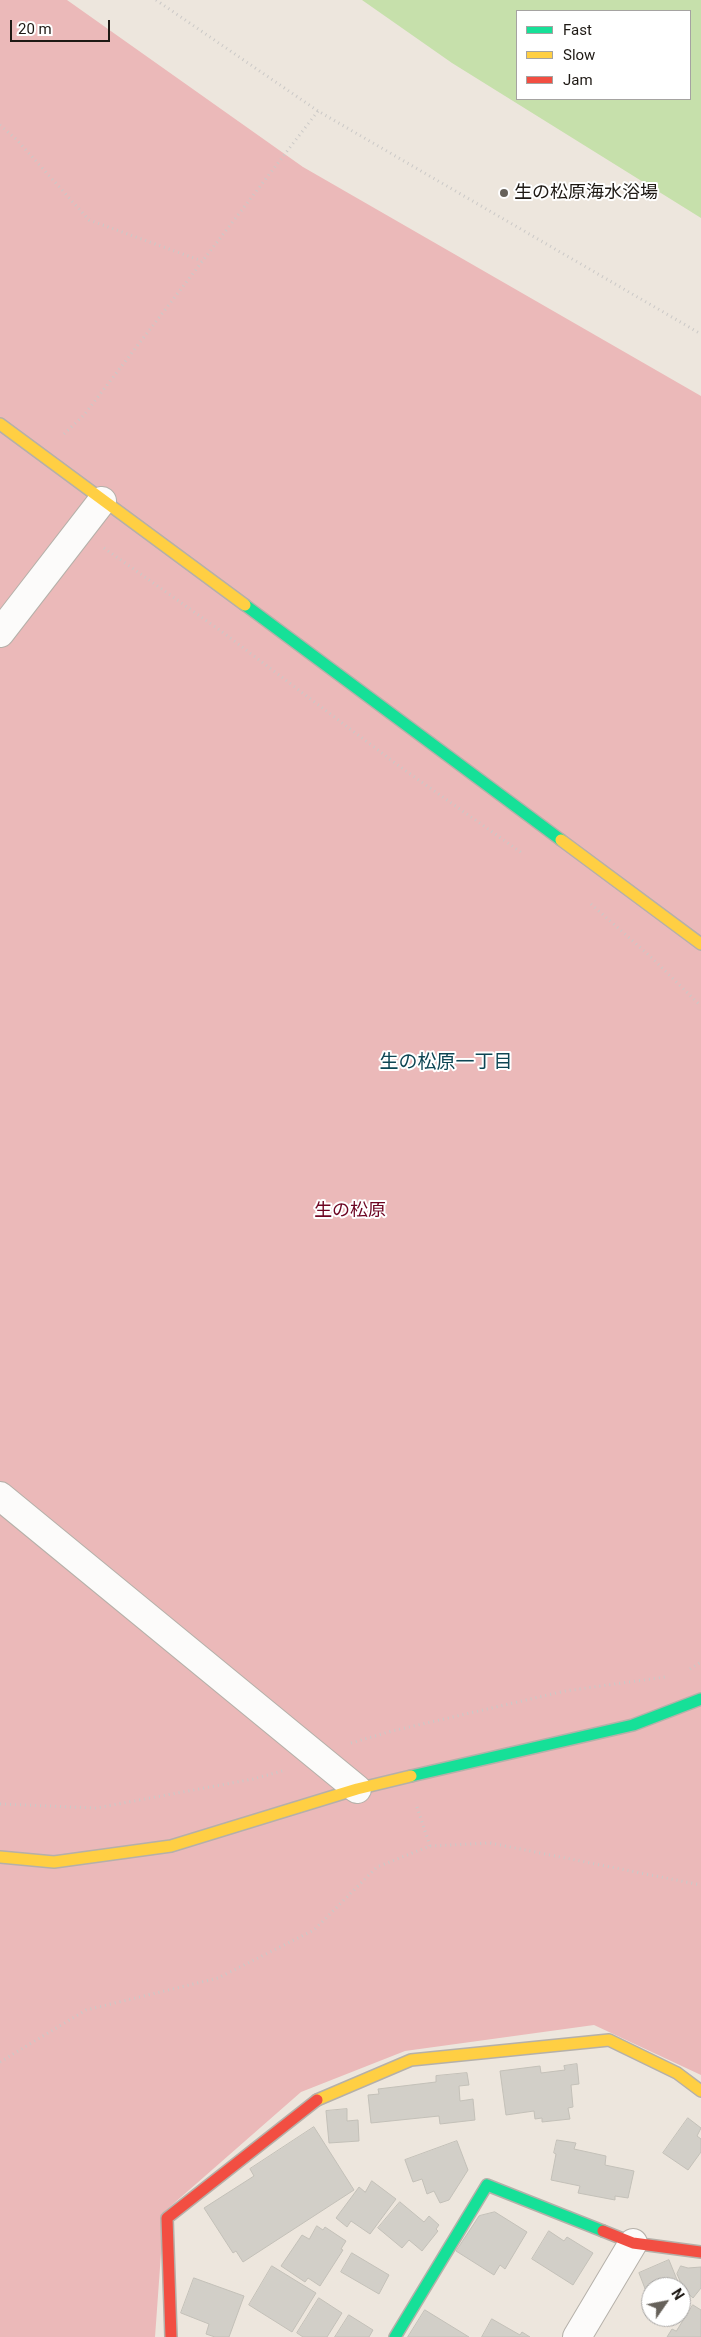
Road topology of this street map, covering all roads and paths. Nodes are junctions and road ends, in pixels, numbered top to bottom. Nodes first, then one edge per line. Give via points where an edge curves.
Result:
1 (156, 0) edge
2 (318, 110) junction
3 (0, 126) edge
4 (202, 261) junction
5 (701, 334) edge
6 (0, 424) edge
7 (42, 456) junction
8 (102, 501) junction
9 (77, 536) junction
10 (0, 633) edge
11 (529, 858) dead end
12 (589, 902) dead end
13 (701, 944) edge
14 (701, 1006) edge
15 (0, 1496) edge
16 (701, 1662) edge
17 (686, 1671) dead end
18 (669, 1677) dead end
19 (701, 1699) edge
20 (323, 1760) junction
21 (357, 1789) junction
22 (0, 1804) edge
23 (416, 1805) dead end
24 (430, 1846) junction
25 (0, 1857) edge
26 (701, 1885) edge
27 (0, 2062) edge
28 (701, 2091) edge
29 (633, 2243) junction
30 (701, 2252) edge
31 (171, 2337) edge
32 (395, 2337) edge
33 (578, 2337) edge

1 - 2 path
2 - 4 path
2 - 5 path
3 - 4 path via 17,140 89,220
4 - 7 path via 84,415
6 - 7 street
7 - 8 street
8 - 9 street
8 - 13 street
9 - 10 street
9 - 11 path via 97,543 221,631 399,766
12 - 14 path
15 - 20 street
16 - 17 path
18 - 20 path via 565,1691 392,1731
19 - 21 street via 633,1725
20 - 21 street
20 - 22 path via 253,1779 96,1808
21 - 25 street via 171,1846 54,1862
23 - 24 path
24 - 26 path via 490,1843
24 - 27 path via 377,1867 314,1930 218,1978 86,2010
28 - 31 street via 677,2074 609,2040 411,2060 314,2101 167,2218
29 - 30 street
29 - 32 street via 487,2185
29 - 33 street

